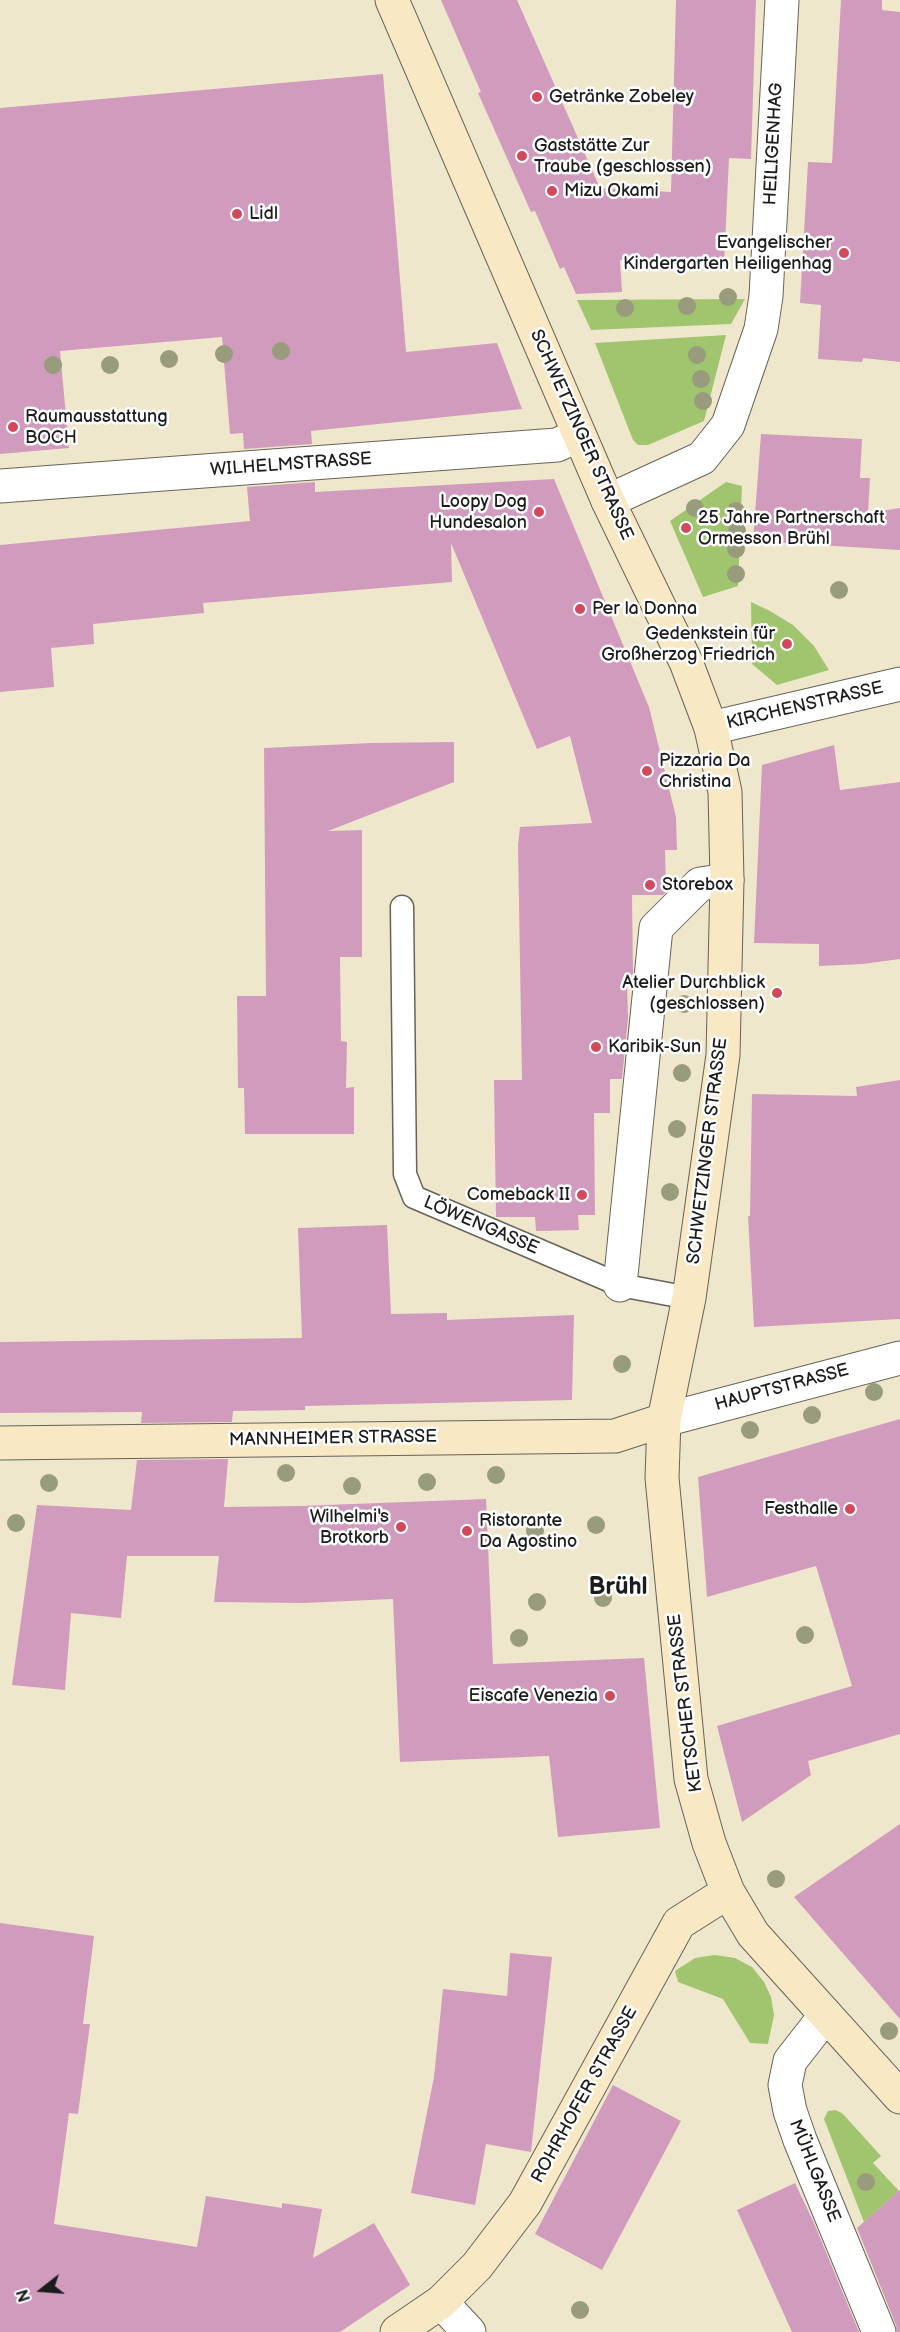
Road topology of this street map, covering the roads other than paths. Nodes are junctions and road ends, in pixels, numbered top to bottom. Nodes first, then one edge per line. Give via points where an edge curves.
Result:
1 (392, 0) edge
2 (782, 0) edge
3 (579, 435) junction
4 (0, 486) edge
5 (608, 501) junction
6 (900, 684) edge
7 (711, 728) junction
8 (728, 880) junction
9 (402, 907) dead end
10 (620, 1285) junction
11 (689, 1298) junction
12 (900, 1358) edge
13 (664, 1420) junction
14 (0, 1443) edge
15 (728, 1892) junction
16 (826, 2015) junction
17 (900, 2097) edge
18 (441, 2302) junction
19 (397, 2332) edge
20 (470, 2332) edge
21 (879, 2332) edge

1 - 3 main road, SCHWETZINGER STRASSE
2 - 5 street, HEILIGENHAG via 766,296 761,329 728,425 702,459
3 - 4 street, WILHELMSTRASSE via 556,445
3 - 5 main road, SCHWETZINGER STRASSE
5 - 7 main road, SCHWETZINGER STRASSE via 669,625
6 - 7 street, KIRCHENSTRASSE
7 - 8 main road, SCHWETZINGER STRASSE via 726,792
8 - 10 street via 700,884 656,928
8 - 11 main road, SCHWETZINGER STRASSE via 723,1055
9 - 10 lane, LÖWENGASSE via 405,1174 414,1197
10 - 11 lane, LÖWENGASSE
11 - 13 main road, SCHWETZINGER STRASSE
12 - 13 street, HAUPTSTRASSE
13 - 14 main road, MANNHEIMER STRASSE via 615,1436
13 - 15 main road, KETSCHER STRASSE via 662,1478 691,1779 708,1843
15 - 16 main road, KETSCHER STRASSE via 753,1934
15 - 18 main road, ROHRHOFER STRASSE via 679,1923 525,2203 477,2266
16 - 17 main road, KETSCHER STRASSE
16 - 21 street, MÜHLGASSE via 790,2061 785,2085 800,2140
18 - 19 main road, ROHRHOFER STRASSE
18 - 20 street

